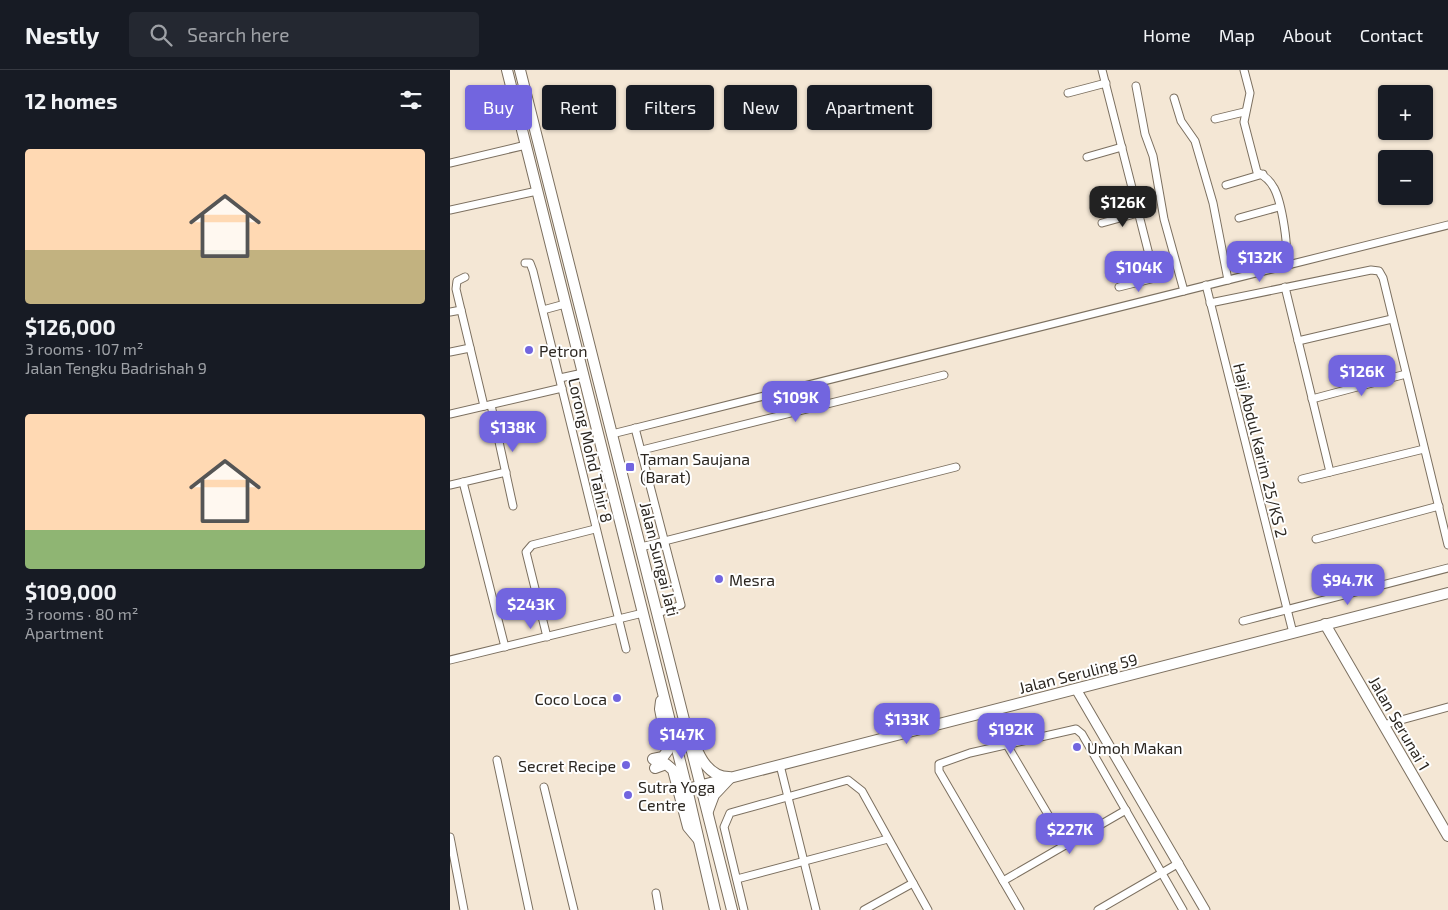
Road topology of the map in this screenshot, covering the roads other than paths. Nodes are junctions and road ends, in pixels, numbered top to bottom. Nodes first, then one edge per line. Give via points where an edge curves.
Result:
1 (507, 70) edge
2 (520, 70) edge
3 (1102, 70) edge
4 (1244, 70) edge
5 (1106, 83) junction
6 (1136, 86) dead end
7 (1068, 93) dead end
8 (1174, 98) dead end
9 (1244, 112) junction
10 (1215, 119) dead end
11 (526, 145) junction
12 (1122, 147) junction
13 (1087, 157) dead end
14 (450, 164) edge
15 (1263, 174) junction
16 (1226, 185) dead end
17 (537, 191) junction
18 (1279, 207) junction
19 (450, 210) edge
20 (1138, 213) junction
21 (1239, 218) dead end
22 (1102, 223) dead end
23 (1448, 225) edge
24 (525, 262) dead end
25 (1284, 265) junction
26 (465, 277) dead end
27 (1228, 280) junction
28 (1206, 285) junction
29 (1119, 287) dead end
30 (1285, 287) junction
31 (1184, 291) junction
32 (1210, 303) junction
33 (565, 304) junction
34 (461, 310) junction
35 (543, 310) junction
36 (450, 312) edge
37 (1392, 319) junction
38 (1298, 341) junction
39 (470, 348) junction
40 (450, 352) edge
41 (583, 373) junction
42 (1406, 374) junction
43 (944, 375) dead end
44 (560, 378) junction
45 (562, 388) junction
46 (1312, 399) junction
47 (488, 405) junction
48 (450, 414) edge
49 (635, 428) junction
50 (612, 434) junction
51 (1424, 449) junction
52 (642, 450) junction
53 (956, 468) dead end
54 (506, 472) junction
55 (1330, 472) junction
56 (1302, 479) dead end
57 (463, 482) junction
58 (450, 485) edge
59 (513, 506) dead end
60 (1438, 506) junction
61 (596, 529) junction
62 (1316, 539) dead end
63 (665, 541) junction
64 (1448, 544) edge
65 (641, 547) junction
66 (1448, 568) edge
67 (1448, 593) edge
68 (1287, 610) junction
69 (643, 613) junction
70 (658, 613) junction
71 (617, 620) junction
72 (1243, 622) dead end
73 (1325, 624) junction
74 (1293, 633) junction
75 (547, 637) junction
76 (505, 647) junction
77 (626, 649) dead end
78 (450, 660) edge
79 (1076, 689) junction
80 (664, 695) junction
81 (1448, 707) edge
82 (1384, 725) junction
83 (687, 728) junction
84 (1007, 745) junction
85 (497, 760) dead end
86 (780, 765) junction
87 (731, 778) junction
88 (702, 785) junction
89 (544, 787) dead end
90 (687, 789) junction
91 (789, 796) junction
92 (1126, 810) junction
93 (708, 812) junction
94 (1448, 836) edge
95 (450, 837) edge
96 (698, 839) junction
97 (888, 839) junction
98 (1066, 845) junction
99 (804, 861) junction
100 (1170, 868) junction
101 (736, 879) junction
102 (1003, 882) junction
103 (913, 883) junction
104 (656, 893) dead end
105 (715, 909) edge
106 (464, 910) edge
107 (529, 910) edge
108 (574, 910) edge
109 (659, 910) edge
110 (732, 910) edge
111 (744, 910) edge
112 (816, 910) edge
113 (864, 910) edge
114 (928, 910) edge
115 (1020, 910) edge
116 (1099, 910) edge
117 (1183, 910) edge
118 (1205, 910) edge

1 - 11 main road, Jalan Sungai Jati
2 - 50 main road, Jalan Sungai Jati
3 - 5 street
4 - 9 street via 1250,94
5 - 7 street
5 - 12 street
6 - 31 street via 1164,218
8 - 27 street via 1181,121 1195,141 1213,203
9 - 10 street
9 - 15 street via 1257,172
11 - 14 street
11 - 17 main road, Jalan Sungai Jati
12 - 13 street
12 - 20 street
15 - 16 street
15 - 18 street via 1275,190
17 - 19 street
17 - 33 main road, Jalan Sungai Jati
18 - 21 street
18 - 25 street via 1287,248
20 - 22 street
20 - 29 street via 1155,278
23 - 25 street
24 - 35 street, Lorong Mohd Tahir 8 via 534,270
25 - 27 street
26 - 34 street via 457,281 456,289
27 - 28 street
28 - 31 street
28 - 32 street, Haji Abdul Karim 25/KS 2
30 - 32 street
30 - 37 street via 1379,271
30 - 38 street
31 - 49 street
32 - 68 street, Haji Abdul Karim 25/KS 2
33 - 35 street
33 - 41 main road, Jalan Sungai Jati
34 - 36 street
34 - 39 street
35 - 44 street, Lorong Mohd Tahir 8
37 - 38 street
37 - 42 street
38 - 46 street
39 - 40 street
39 - 47 street
41 - 44 street
41 - 69 main road, Jalan Sungai Jati
42 - 46 street
42 - 51 street
43 - 52 street
44 - 45 street, Lorong Mohd Tahir 8
45 - 47 street
45 - 61 street, Lorong Mohd Tahir 8
46 - 55 street
47 - 48 street
47 - 54 street
49 - 50 street
49 - 52 street
50 - 65 main road, Jalan Sungai Jati
51 - 55 street
51 - 60 street
52 - 63 street
53 - 63 street
54 - 57 street
54 - 59 street
55 - 56 street
57 - 58 street
57 - 76 street
60 - 62 street
60 - 64 street
61 - 71 street, Lorong Mohd Tahir 8
61 - 75 street via 532,545 526,552
63 - 65 street
63 - 70 street via 681,605
65 - 70 main road, Jalan Sungai Jati
66 - 68 street
67 - 73 main road, Jalan Seruling 59
68 - 72 street
68 - 74 street, Haji Abdul Karim 25/KS 2
69 - 71 street
69 - 80 main road, Jalan Sungai Jati
70 - 83 main road, Jalan Sungai Jati
71 - 75 street
71 - 77 street, Lorong Mohd Tahir 8
73 - 74 main road, Jalan Seruling 59
73 - 82 main road, Jalan Serunai 1
74 - 79 main road, Jalan Seruling 59
75 - 76 street
76 - 78 street
79 - 86 main road, Jalan Seruling 59
79 - 100 street
80 - 90 main road, Jalan Sungai Jati
80 - 96 main road via 660,709 668,750 654,763 666,764 673,770 688,827
81 - 82 street
82 - 94 main road, Jalan Serunai 1
83 - 87 main road via 704,764 722,777
83 - 88 main road, Jalan Sungai Jati
84 - 92 street via 1064,730 1080,730
84 - 98 street
84 - 102 street via 939,764 939,772
85 - 107 street
86 - 87 main road, Jalan Seruling 59
86 - 91 street
87 - 88 main road, Jalan Seruling 59
87 - 93 main road via 714,795
88 - 90 main road, Jalan Seruling 59
88 - 93 main road, Jalan Sungai Jati
89 - 108 street
90 - 96 main road, Jalan Sungai Jati
91 - 97 street via 848,780 862,791
91 - 99 street
91 - 101 street via 730,813 725,820
92 - 98 street
92 - 100 street
93 - 110 main road, Jalan Sungai Jati
95 - 106 street
96 - 105 main road, Jalan Sungai Jati
97 - 99 street
97 - 103 street
98 - 102 street
99 - 101 street
99 - 112 street
100 - 116 street
100 - 117 street
100 - 118 street
101 - 111 street
102 - 115 street
103 - 113 street
103 - 114 street
104 - 109 street

